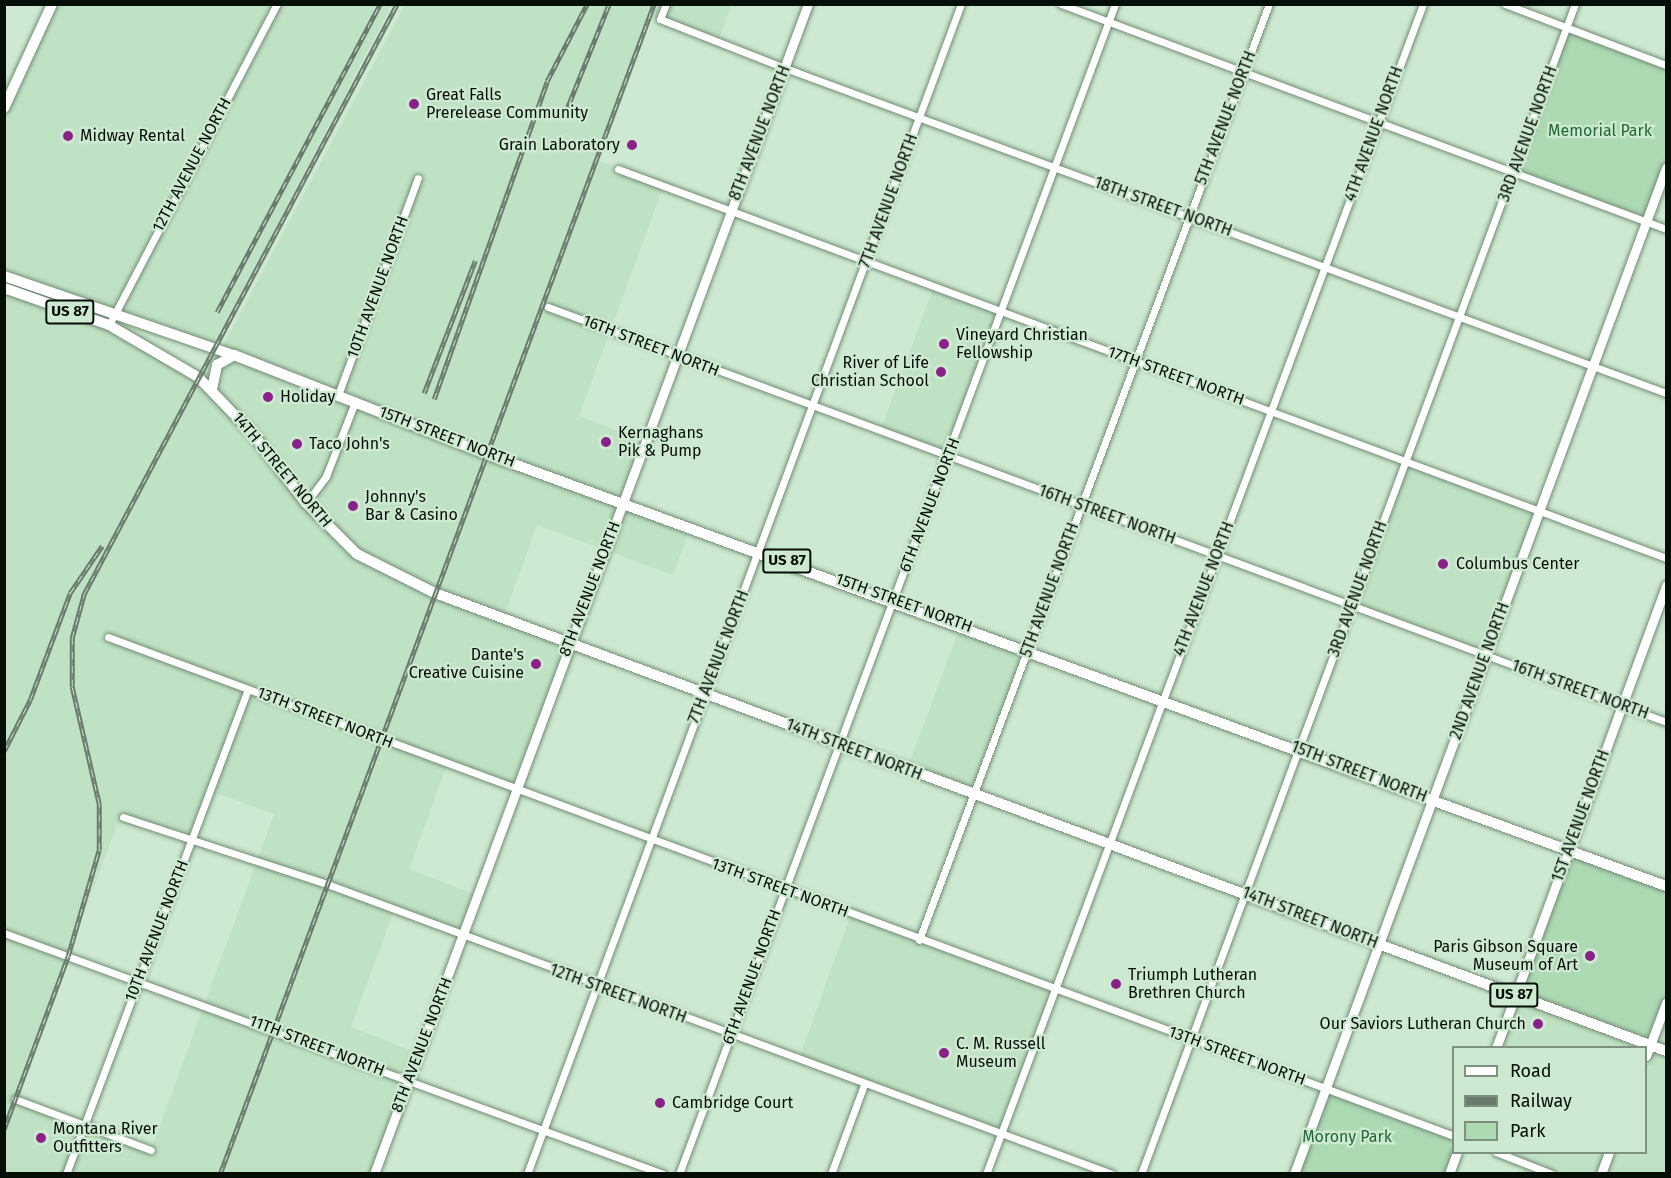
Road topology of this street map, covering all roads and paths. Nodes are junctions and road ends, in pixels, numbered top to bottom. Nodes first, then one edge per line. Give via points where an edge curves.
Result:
1 (52, 4) edge
2 (277, 4) edge
3 (666, 4) edge
4 (808, 4) edge
5 (962, 4) edge
6 (1060, 4) edge
7 (1115, 4) edge
8 (1269, 4) edge
9 (1423, 4) edge
10 (1505, 4) edge
11 (1575, 4) edge
12 (1109, 22) junction
13 (1567, 27) junction
14 (1666, 65) edge
15 (785, 68) junction
16 (1243, 73) junction
17 (4, 108) edge
18 (919, 118) junction
19 (1379, 121) junction
20 (1055, 167) junction
21 (1666, 168) edge
22 (618, 169) dead end
23 (1514, 172) junction
24 (418, 178) dead end
25 (730, 212) junction
26 (1189, 217) junction
27 (1647, 222) junction
28 (1666, 229) edge
29 (867, 262) junction
30 (1325, 266) junction
31 (4, 276) edge
32 (4, 288) edge
33 (548, 307) dead end
34 (1002, 312) junction
35 (1460, 317) junction
36 (110, 321) junction
37 (135, 338) joint
38 (234, 355) junction
39 (677, 356) junction
40 (1136, 362) junction
41 (1594, 367) junction
42 (212, 389) junction
43 (1666, 393) edge
44 (338, 396) junction
45 (355, 402) junction
46 (813, 406) junction
47 (1271, 412) junction
48 (948, 456) junction
49 (1406, 461) junction
50 (623, 501) junction
51 (306, 503) junction
52 (1081, 506) junction
53 (1539, 511) junction
54 (759, 551) junction
55 (1216, 556) junction
56 (1666, 558) edge
57 (1666, 585) edge
58 (894, 600) junction
59 (1352, 605) junction
60 (108, 637) dead end
61 (569, 644) junction
62 (1028, 649) junction
63 (1485, 656) junction
64 (248, 689) junction
65 (705, 695) junction
66 (1163, 699) junction
67 (1622, 706) junction
68 (1666, 722) edge
69 (840, 744) junction
70 (1298, 749) junction
71 (514, 791) junction
72 (974, 795) junction
73 (1432, 799) junction
74 (123, 817) dead end
75 (192, 836) junction
76 (650, 841) junction
77 (1110, 844) junction
78 (1568, 850) junction
79 (1666, 886) edge
80 (784, 890) junction
81 (1245, 894) junction
82 (4, 933) edge
83 (462, 937) junction
84 (919, 940) junction
85 (1379, 944) junction
86 (139, 980) junction
87 (596, 986) junction
88 (1055, 990) junction
89 (1515, 995) junction
90 (1666, 1003) edge
91 (730, 1035) junction
92 (1190, 1038) junction
93 (1650, 1045) junction
94 (1496, 1046) edge
95 (1666, 1051) edge
96 (1647, 1053) edge
97 (408, 1080) junction
98 (864, 1085) junction
99 (1325, 1089) junction
100 (15, 1099) dead end
101 (84, 1126) junction
102 (543, 1130) junction
103 (1000, 1135) junction
104 (1452, 1135) edge
105 (151, 1150) dead end
106 (1456, 1154) edge
107 (1501, 1154) edge
108 (1608, 1154) edge
109 (66, 1173) edge
110 (374, 1173) edge
111 (527, 1173) edge
112 (663, 1173) edge
113 (679, 1173) edge
114 (831, 1173) edge
115 (986, 1173) edge
116 (1112, 1173) edge
117 (1141, 1173) edge
118 (1294, 1173) edge
119 (1449, 1173) edge
120 (1552, 1173) edge
121 (1601, 1173) edge

1 - 17 main road
2 - 36 street, 12TH AVENUE NORTH
3 - 15 street, 18TH STREET NORTH via 660,19
4 - 15 main road, 8TH AVENUE NORTH
5 - 18 street, 7TH AVENUE NORTH
6 - 12 street
7 - 12 street, 6TH AVENUE NORTH
8 - 16 street, 5TH AVENUE NORTH
9 - 19 street, 4TH AVENUE NORTH
10 - 13 street
11 - 13 street, 3RD AVENUE NORTH
12 - 16 street
12 - 20 street, 6TH AVENUE NORTH
13 - 14 street
13 - 23 street, 3RD AVENUE NORTH
15 - 18 street, 18TH STREET NORTH
15 - 25 main road, 8TH AVENUE NORTH
16 - 19 street
16 - 26 street, 5TH AVENUE NORTH
18 - 20 street, 18TH STREET NORTH
18 - 29 street, 7TH AVENUE NORTH
19 - 23 street
19 - 30 street, 4TH AVENUE NORTH
20 - 26 street, 18TH STREET NORTH
20 - 34 street, 6TH AVENUE NORTH
21 - 27 main road, 2ND AVENUE NORTH
22 - 25 street, 17TH STREET NORTH
23 - 27 street
23 - 35 street, 3RD AVENUE NORTH
24 - 44 street, 10TH AVENUE NORTH
25 - 29 street, 17TH STREET NORTH
25 - 39 main road, 8TH AVENUE NORTH
26 - 30 street, 18TH STREET NORTH
26 - 40 street, 5TH AVENUE NORTH
27 - 28 street
27 - 41 main road, 2ND AVENUE NORTH
29 - 34 street, 17TH STREET NORTH
29 - 46 street, 7TH AVENUE NORTH
30 - 35 street, 18TH STREET NORTH
30 - 47 street, 4TH AVENUE NORTH
31 - 36 main road, 15TH STREET NORTH / US 87
32 - 36 main road, 15TH STREET NORTH / US 87
33 - 39 street, 16TH STREET NORTH
34 - 40 street, 17TH STREET NORTH
34 - 48 street, 6TH AVENUE NORTH
35 - 41 street, 18TH STREET NORTH
35 - 49 street, 3RD AVENUE NORTH
36 - 37 main road, 15TH STREET NORTH / US 87
36 - 38 main road, 15TH STREET NORTH / US 87
37 - 42 main road, 14TH STREET NORTH / US 87
38 - 42 main road via 217,365
38 - 44 main road, 15TH STREET NORTH / US 87
39 - 46 street, 16TH STREET NORTH
39 - 50 main road, 8TH AVENUE NORTH
40 - 47 street, 17TH STREET NORTH
40 - 52 street, 5TH AVENUE NORTH
41 - 43 street, 18TH STREET NORTH
41 - 53 main road, 2ND AVENUE NORTH
42 - 51 main road, 14TH STREET NORTH / US 87
44 - 45 main road, 15TH STREET NORTH / US 87
45 - 50 main road, 15TH STREET NORTH / US 87
45 - 51 street via 326,476
46 - 48 street, 16TH STREET NORTH
46 - 54 street, 7TH AVENUE NORTH
47 - 49 street, 17TH STREET NORTH
47 - 55 street, 4TH AVENUE NORTH
48 - 52 street, 16TH STREET NORTH
48 - 58 street, 6TH AVENUE NORTH
49 - 53 street, 17TH STREET NORTH
49 - 59 street, 3RD AVENUE NORTH
50 - 54 main road, 15TH STREET NORTH / US 87
50 - 61 main road, 8TH AVENUE NORTH
51 - 61 main road, 14TH STREET NORTH / US 87 via 357,554 381,568
52 - 55 street, 16TH STREET NORTH
52 - 62 street, 5TH AVENUE NORTH
53 - 56 street, 17TH STREET NORTH
53 - 63 main road, 2ND AVENUE NORTH
54 - 58 main road, 15TH STREET NORTH / US 87
54 - 65 street, 7TH AVENUE NORTH
55 - 59 street, 16TH STREET NORTH
55 - 66 street, 4TH AVENUE NORTH
57 - 67 main road, 1ST AVENUE NORTH
58 - 62 main road, 15TH STREET NORTH / US 87
58 - 69 street, 6TH AVENUE NORTH
59 - 63 street, 16TH STREET NORTH
59 - 70 street, 3RD AVENUE NORTH
60 - 64 street, 13TH STREET NORTH
61 - 65 main road, 14TH STREET NORTH / US 87
61 - 71 main road, 8TH AVENUE NORTH
62 - 66 main road, 15TH STREET NORTH / US 87
62 - 72 street, 5TH AVENUE NORTH
63 - 67 street, 16TH STREET NORTH
63 - 73 main road, 2ND AVENUE NORTH
64 - 71 street, 13TH STREET NORTH
64 - 75 street, 10TH AVENUE NORTH
65 - 69 main road, 14TH STREET NORTH / US 87
65 - 76 street, 7TH AVENUE NORTH
66 - 70 main road, 15TH STREET NORTH / US 87
66 - 77 street, 4TH AVENUE NORTH
67 - 68 street, 16TH STREET NORTH
67 - 78 main road, 1ST AVENUE NORTH
69 - 72 main road, 14TH STREET NORTH / US 87
69 - 80 street, 6TH AVENUE NORTH
70 - 73 main road, 15TH STREET NORTH / US 87
70 - 81 street, 3RD AVENUE NORTH
71 - 76 street, 13TH STREET NORTH
71 - 83 main road, 8TH AVENUE NORTH
72 - 77 main road, 14TH STREET NORTH / US 87
72 - 84 street, 5TH AVENUE NORTH
73 - 78 main road, 15TH STREET NORTH / US 87
73 - 85 main road, 2ND AVENUE NORTH
74 - 75 street, 12TH STREET NORTH
75 - 83 street, 12TH STREET NORTH
75 - 86 street, 10TH AVENUE NORTH
76 - 80 street, 13TH STREET NORTH
76 - 87 street, 7TH AVENUE NORTH
77 - 81 main road, 14TH STREET NORTH / US 87
77 - 88 street, 4TH AVENUE NORTH
78 - 79 main road, 15TH STREET NORTH / US 87
78 - 89 main road, 1ST AVENUE NORTH
80 - 84 street, 13TH STREET NORTH
80 - 91 street, 6TH AVENUE NORTH
81 - 85 main road, 14TH STREET NORTH / US 87
81 - 92 street, 3RD AVENUE NORTH
82 - 86 street, 11TH STREET NORTH
83 - 87 street, 12TH STREET NORTH
83 - 97 main road, 8TH AVENUE NORTH
84 - 88 street, 13TH STREET NORTH
85 - 89 main road, 14TH STREET NORTH / US 87
85 - 99 main road, 2ND AVENUE NORTH
86 - 97 street, 11TH STREET NORTH
86 - 101 street, 10TH AVENUE NORTH
87 - 91 street, 12TH STREET NORTH
87 - 102 street, 7TH AVENUE NORTH
88 - 92 street, 13TH STREET NORTH
88 - 103 street, 4TH AVENUE NORTH
89 - 93 main road, 14TH STREET NORTH / US 87
89 - 94 main road, 1ST AVENUE NORTH
90 - 93 main road
91 - 98 street, 12TH STREET NORTH
91 - 113 street, 6TH AVENUE NORTH
92 - 99 street, 13TH STREET NORTH
92 - 117 street, 3RD AVENUE NORTH
93 - 95 main road, US 87
93 - 96 main road
97 - 102 street, 11TH STREET NORTH
97 - 110 main road, 8TH AVENUE NORTH
98 - 103 street, 12TH STREET NORTH
98 - 114 street
99 - 104 street, 13TH STREET NORTH
99 - 118 main road, 2ND AVENUE NORTH
100 - 101 street
101 - 105 street
101 - 109 street, 10TH AVENUE NORTH
102 - 111 street, 7TH AVENUE NORTH
102 - 112 street, 11TH STREET NORTH
103 - 115 street, 4TH AVENUE NORTH
103 - 116 street, 12TH STREET NORTH
106 - 119 main road
107 - 120 street
108 - 121 main road

